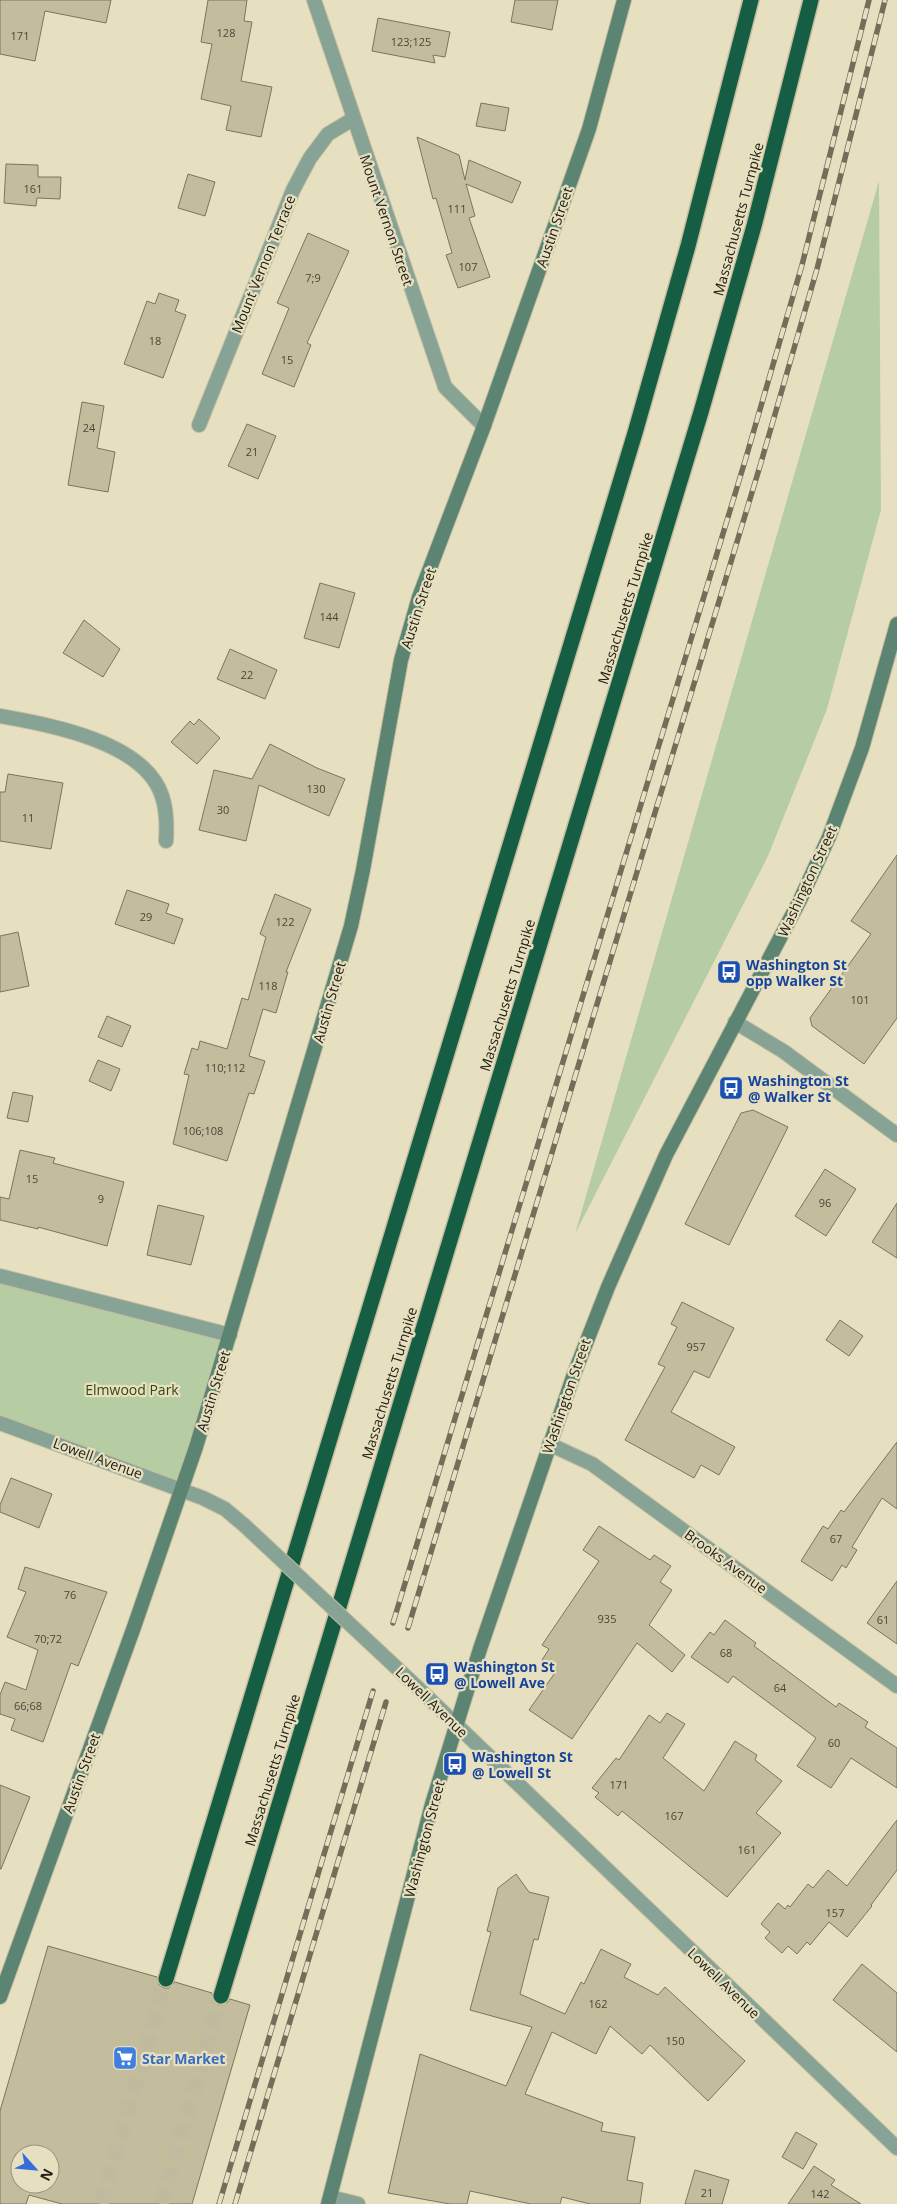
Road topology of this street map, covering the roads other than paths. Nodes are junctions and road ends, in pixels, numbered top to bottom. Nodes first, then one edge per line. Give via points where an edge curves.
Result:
1 (314, 0) edge
2 (624, 0) edge
3 (751, 0) edge
4 (810, 0) edge
5 (353, 119) junction
6 (200, 426) dead end
7 (484, 426) junction
8 (897, 624) edge
9 (895, 640) edge
10 (0, 716) edge
11 (166, 841) dead end
12 (735, 1022) junction
13 (897, 1135) edge
14 (0, 1276) edge
15 (230, 1335) junction
16 (0, 1423) edge
17 (549, 1444) junction
18 (182, 1489) junction
19 (897, 1686) edge
20 (456, 1726) junction
21 (166, 1980) tunnel mouth
22 (221, 1996) tunnel mouth
23 (0, 1997) edge
24 (897, 2148) edge
25 (329, 2201) edge
26 (358, 2204) edge

1 - 5 street, Mount Vernon Street
2 - 7 main road, Austin Street via 589,129
3 - 21 highway via 688,246 634,433
4 - 22 highway, Massachusetts Turnpike via 754,226 704,402
5 - 6 street, Mount Vernon Terrace via 328,134 310,158 293,190
5 - 7 street, Mount Vernon Street via 445,387
7 - 15 main road, Austin Street via 420,597 401,660 351,926
8 - 9 main road, Washington Street
9 - 12 main road, Washington Street via 838,815 800,900
10 - 11 street via 100,742 137,760 162,794 167,816
12 - 13 street via 778,1048
12 - 17 main road, Washington Street via 677,1133 628,1239 590,1330
14 - 15 street
15 - 18 main road, Austin Street
16 - 18 street, Lowell Avenue
17 - 19 street, Brooks Avenue via 592,1464
17 - 20 main road, Washington Street
18 - 20 street, Lowell Avenue, bridge via 214,1503 244,1525
18 - 23 main road, Austin Street
20 - 24 street, Lowell Avenue
20 - 25 main road, Washington Street via 432,1804
25 - 26 street

